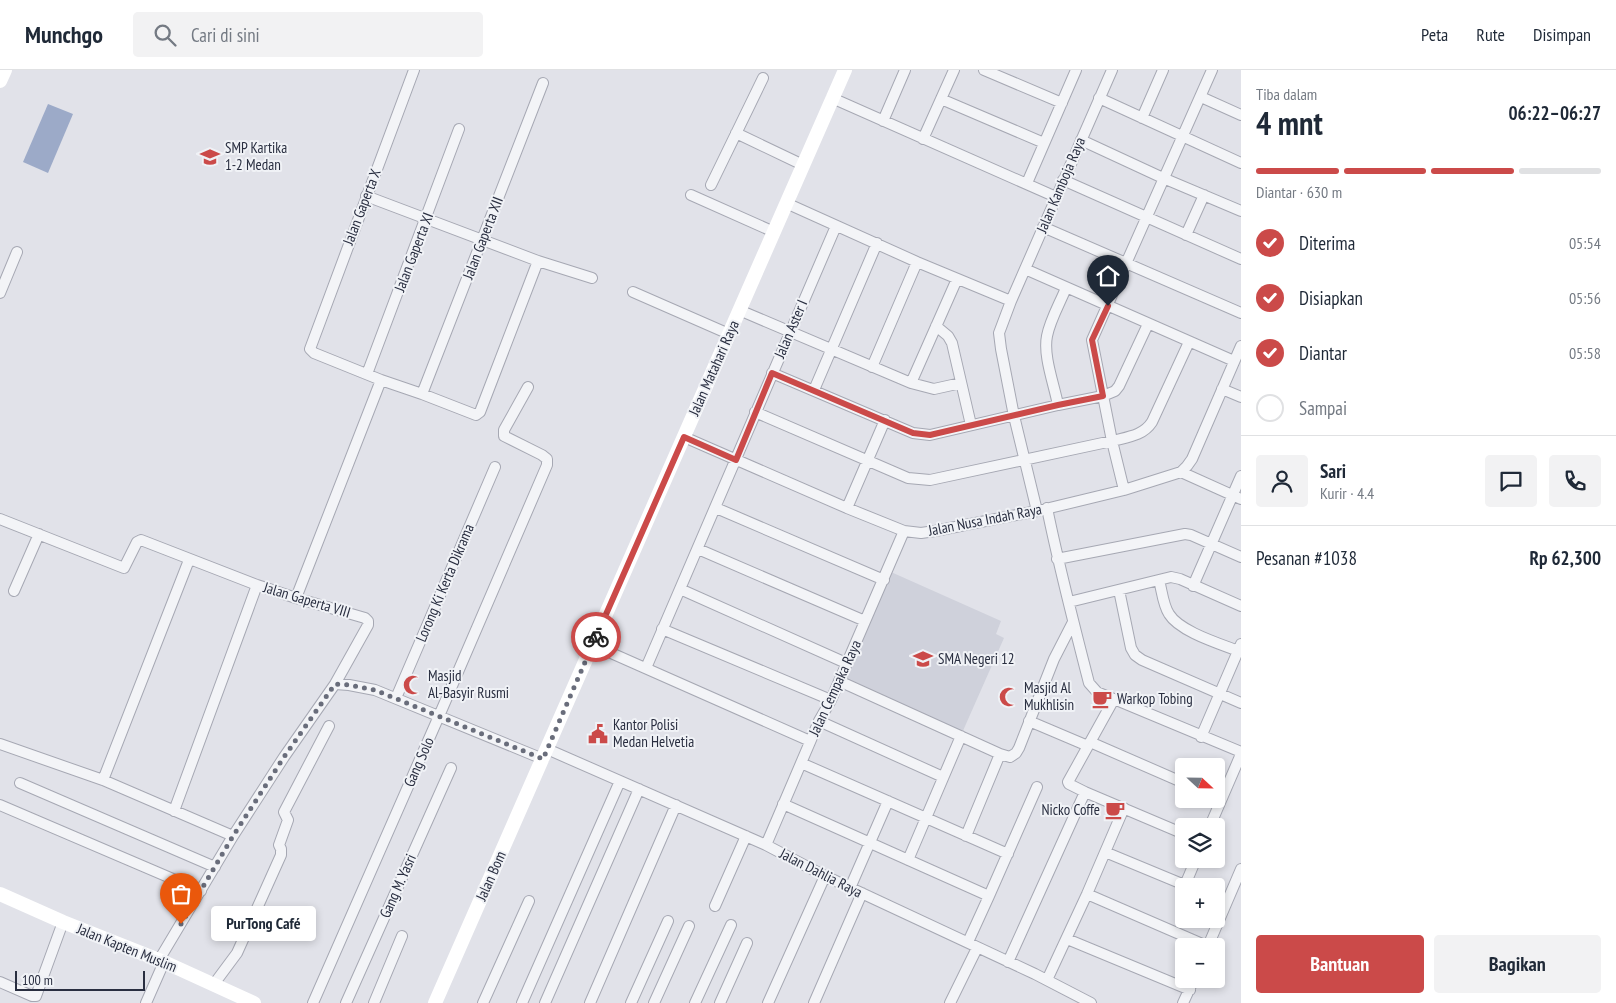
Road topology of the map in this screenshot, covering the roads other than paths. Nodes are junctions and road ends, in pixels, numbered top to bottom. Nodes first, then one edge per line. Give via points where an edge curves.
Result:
1 (5, 70) edge
2 (414, 70) edge
3 (845, 70) edge
4 (905, 70) edge
5 (954, 70) edge
6 (984, 70) edge
7 (1076, 70) edge
8 (1112, 70) edge
9 (1163, 70) edge
10 (1212, 70) edge
11 (763, 78) dead end
12 (0, 81) edge
13 (543, 83) dead end
14 (1201, 97) junction
15 (832, 98) junction
16 (1098, 98) junction
17 (942, 99) junction
18 (1062, 103) junction
19 (1241, 115) edge
20 (1142, 118) junction
21 (883, 121) junction
22 (459, 129) dead end
23 (736, 133) junction
24 (1182, 136) junction
25 (923, 139) junction
26 (1081, 140) junction
27 (1044, 143) junction
28 (1241, 163) edge
29 (803, 165) junction
30 (1163, 178) junction
31 (1063, 180) junction
32 (1027, 183) junction
33 (712, 185) dead end
34 (691, 195) dead end
35 (1204, 195) junction
36 (366, 196) junction
37 (1056, 197) junction
38 (786, 203) junction
39 (1241, 211) edge
40 (1146, 217) junction
41 (427, 219) junction
42 (836, 226) junction
43 (1043, 227) junction
44 (774, 232) junction
45 (1186, 235) junction
46 (483, 239) junction
47 (876, 243) junction
48 (16, 252) dead end
49 (1241, 258) edge
50 (538, 261) junction
51 (917, 262) junction
52 (1127, 264) junction
53 (1025, 269) junction
54 (592, 278) dead end
55 (957, 279) junction
56 (1066, 288) junction
57 (633, 292) dead end
58 (0, 293) edge
59 (1011, 301) junction
60 (1108, 306) junction
61 (740, 310) junction
62 (1241, 313) edge
63 (1148, 324) junction
64 (936, 326) junction
65 (790, 331) junction
66 (729, 334) junction
67 (1188, 342) junction
68 (1241, 346) edge
69 (832, 349) junction
70 (1234, 361) junction
71 (872, 367) junction
72 (772, 373) junction
73 (367, 374) junction
74 (381, 380) junction
75 (911, 383) junction
76 (960, 383) junction
77 (528, 387) dead end
78 (1222, 389) junction
79 (814, 390) junction
80 (422, 394) junction
81 (1103, 396) junction
82 (1241, 397) edge
83 (1058, 405) junction
84 (755, 412) junction
85 (1014, 416) junction
86 (885, 420) junction
87 (971, 426) junction
88 (684, 437) junction
89 (1112, 441) junction
90 (736, 460) junction
91 (1024, 460) junction
92 (866, 461) junction
93 (495, 467) dead end
94 (1181, 472) junction
95 (1241, 476) edge
96 (1124, 490) junction
97 (1237, 497) edge
98 (716, 508) junction
99 (847, 508) junction
100 (1042, 510) junction
101 (0, 519) edge
102 (904, 531) junction
103 (39, 534) junction
104 (1212, 544) junction
105 (698, 548) junction
106 (1241, 557) edge
107 (1057, 559) junction
108 (189, 560) junction
109 (884, 580) junction
110 (1159, 580) junction
111 (257, 585) junction
112 (1193, 586) junction
113 (680, 589) junction
114 (1119, 590) junction
115 (14, 591) dead end
116 (296, 598) junction
117 (1069, 602) junction
118 (1241, 606) edge
119 (865, 621) junction
120 (1073, 622) junction
121 (662, 628) junction
122 (593, 645) junction
123 (1240, 649) edge
124 (846, 663) junction
125 (646, 668) junction
126 (839, 681) junction
127 (335, 684) junction
128 (1219, 694) junction
129 (396, 698) junction
130 (1114, 699) junction
131 (831, 700) junction
132 (1241, 703) edge
133 (439, 716) junction
134 (819, 721) junction
135 (1029, 721) junction
136 (329, 726) dead end
137 (961, 736) junction
138 (1201, 737) junction
139 (810, 741) junction
140 (0, 744) edge
141 (1089, 744) junction
142 (1241, 753) edge
143 (545, 754) junction
144 (1000, 754) junction
145 (801, 763) junction
146 (450, 768) dead end
147 (943, 777) junction
148 (1175, 779) edge
149 (103, 780) junction
150 (620, 781) junction
151 (20, 783) dead end
152 (1225, 786) edge
153 (1037, 787) dead end
154 (639, 789) junction
155 (1085, 792) junction
156 (888, 801) junction
157 (0, 804) edge
158 (783, 804) junction
159 (676, 805) junction
160 (1124, 808) junction
161 (174, 811) junction
162 (926, 818) junction
163 (1175, 830) edge
164 (233, 836) junction
165 (746, 836) junction
166 (966, 836) junction
167 (869, 843) junction
168 (766, 845) junction
169 (1105, 852) junction
170 (1008, 854) junction
171 (908, 860) junction
172 (215, 867) junction
173 (1241, 868) edge
174 (824, 876) junction
175 (1175, 881) edge
176 (850, 888) junction
177 (200, 891) junction
178 (862, 893) junction
179 (0, 894) edge
180 (1087, 894) junction
181 (1225, 894) edge
182 (990, 896) junction
183 (529, 901) dead end
184 (715, 906) dead end
185 (668, 921) dead end
186 (63, 922) junction
187 (731, 925) dead end
188 (688, 926) dead end
189 (402, 936) dead end
190 (1189, 938) edge
191 (1067, 939) junction
192 (968, 942) junction
193 (747, 943) dead end
194 (977, 948) junction
195 (162, 961) junction
196 (1008, 962) junction
197 (1047, 980) junction
198 (0, 982) edge
199 (214, 984) junction
200 (1190, 990) joint
201 (146, 1003) edge
202 (254, 1003) edge
203 (313, 1003) edge
204 (346, 1003) edge
205 (374, 1003) edge
206 (435, 1003) edge
207 (483, 1003) edge
208 (522, 1003) edge
209 (545, 1003) edge
210 (590, 1003) edge
211 (631, 1003) edge
212 (654, 1003) edge
213 (696, 1003) edge
214 (720, 1003) edge
215 (768, 1003) edge
216 (814, 1003) edge
217 (950, 1003) edge
218 (1091, 1003) edge
219 (1183, 1003) edge

1 - 12 street
2 - 36 street, Jalan Gaperta X
3 - 15 street, Jalan Matahari Raya
4 - 21 street
5 - 17 street
6 - 18 street
7 - 18 street
8 - 16 street, Jalan Kamboja Raya
9 - 20 street
10 - 14 street
11 - 23 street
13 - 46 street, Jalan Gaperta XII
14 - 19 street
14 - 24 street
15 - 21 street
15 - 29 street, Jalan Matahari Raya
16 - 20 street
16 - 26 street, Jalan Kamboja Raya
17 - 25 street
17 - 27 street
18 - 27 street
20 - 24 street
21 - 25 street
22 - 41 street, Jalan Gaperta XI
23 - 29 street
23 - 33 street
24 - 28 street
24 - 30 street
25 - 32 street
26 - 30 street
26 - 31 street, Jalan Kamboja Raya
27 - 32 street
29 - 38 street, Jalan Matahari Raya
30 - 35 street
30 - 40 street
31 - 37 street, Jalan Kamboja Raya
31 - 40 street
32 - 37 street
34 - 44 street
35 - 39 street
35 - 45 street
36 - 41 street
36 - 73 street, Jalan Gaperta X via 310,349
37 - 43 street, Jalan Kamboja Raya
38 - 42 street
38 - 44 street, Jalan Matahari Raya
40 - 45 street
40 - 52 street
41 - 46 street
41 - 73 street, Jalan Gaperta XI
42 - 47 street
42 - 65 street, Jalan Aster I
43 - 52 street
43 - 53 street, Jalan Kamboja Raya
44 - 61 street, Jalan Matahari Raya
45 - 49 street
46 - 50 street
46 - 80 street, Jalan Gaperta XII
47 - 51 street
47 - 69 street
48 - 58 street
50 - 54 street
50 - 80 street via 480,412 472,414
51 - 55 street
51 - 71 street
52 - 60 street
52 - 62 street
53 - 56 street
53 - 59 street, Jalan Kamboja Raya
55 - 59 street
55 - 64 street
56 - 60 street
56 - 83 street via 1046,344
57 - 66 street
59 - 85 street, Jalan Kamboja Raya via 999,333
60 - 63 street
60 - 81 street via 1092,340
61 - 65 street
61 - 66 street, Jalan Matahari Raya
63 - 67 street
63 - 81 street via 1118,388
64 - 75 street
64 - 76 street via 952,343
65 - 69 street
65 - 72 street, Jalan Aster I
66 - 88 street, Jalan Matahari Raya
67 - 70 street
67 - 89 street via 1148,429
68 - 70 street
69 - 71 street
69 - 79 street
70 - 78 street
71 - 75 street
72 - 79 street
72 - 84 street, Jalan Aster I
73 - 74 street
74 - 80 street
74 - 116 street
75 - 76 street via 934,389
76 - 87 street
77 - 133 street, Gang Solo via 504,430 504,436 542,455 547,459 547,465
78 - 82 street
78 - 94 street via 1192,459
79 - 86 street
81 - 83 street
81 - 89 street
83 - 85 street
84 - 90 street, Jalan Aster I
84 - 92 street
85 - 87 street
85 - 91 street, Jalan Kamboja Raya
86 - 87 street via 913,433 930,435
86 - 92 street
88 - 90 street, Jalan Nusa Indah Raya
88 - 122 street, Jalan Matahari Raya
89 - 91 street
89 - 96 street
90 - 98 street, Jalan Aster I
90 - 99 street, Jalan Nusa Indah Raya
91 - 92 street via 930,480 908,478
91 - 100 street, Jalan Kamboja Raya
92 - 99 street
93 - 129 street, Lorong Ki Kerta Dikrama
94 - 96 street, Jalan Nusa Indah Raya
94 - 97 street
95 - 97 street
96 - 100 street, Jalan Nusa Indah Raya
97 - 104 street
98 - 105 street, Jalan Aster I
98 - 109 street
99 - 102 street, Jalan Nusa Indah Raya
100 - 102 street, Jalan Nusa Indah Raya via 935,531
100 - 107 street, Jalan Kamboja Raya
101 - 103 street, Jalan Gaperta VIII
102 - 109 street, Jalan Cempaka Raya
103 - 108 street, Jalan Gaperta VIII via 124,568 140,540
103 - 115 street
104 - 106 street
104 - 107 street via 1191,535 1178,534
104 - 112 street
105 - 113 street, Jalan Aster I
105 - 119 street
107 - 117 street, Jalan Kamboja Raya
108 - 111 street, Jalan Gaperta VIII
108 - 149 street
109 - 119 street, Jalan Cempaka Raya
110 - 112 street via 1176,578
110 - 114 street
110 - 123 street via 1168,613 1174,621 1183,628
111 - 116 street, Jalan Gaperta VIII
111 - 161 street
112 - 118 street
113 - 121 street, Jalan Aster I
113 - 124 street
114 - 117 street
114 - 128 street via 1135,655
116 - 127 street, Jalan Gaperta VIII via 368,621
117 - 120 street, Jalan Kamboja Raya
119 - 124 street, Jalan Cempaka Raya
120 - 130 street, Jalan Kamboja Raya via 1089,683 1097,692
120 - 135 street
121 - 125 street, Jalan Aster I
121 - 131 street
122 - 125 street
122 - 143 street, Jalan Matahari Raya
123 - 128 street
124 - 126 street, Jalan Cempaka Raya
125 - 139 street
126 - 131 street, Jalan Cempaka Raya
126 - 137 street
127 - 129 street, Jalan Dahlia Raya via 375,690
127 - 164 street, Jalan Gaperta VIII
128 - 132 street
128 - 138 street
129 - 133 street, Jalan Dahlia Raya
130 - 138 street, Jalan Kamboja Raya
130 - 141 street
131 - 134 street, Jalan Cempaka Raya
133 - 143 street, Jalan Dahlia Raya
133 - 203 street, Gang Solo
134 - 139 street, Jalan Cempaka Raya
134 - 147 street
135 - 141 street
135 - 144 street via 1016,753 1010,757
136 - 199 street via 284,812 288,820 279,845 281,855 236,953
137 - 144 street
137 - 147 street
138 - 142 street, Jalan Kamboja Raya
139 - 145 street, Jalan Cempaka Raya
140 - 149 street
141 - 148 street
141 - 155 street via 1068,782
142 - 152 street
143 - 150 street, Jalan Dahlia Raya
143 - 206 street, Jalan Bom
144 - 166 street
145 - 156 street
145 - 158 street, Jalan Cempaka Raya
146 - 204 street, Gang M. Yasri
147 - 162 street
149 - 161 street
150 - 154 street, Jalan Dahlia Raya
150 - 208 street
151 - 172 street
153 - 170 street
154 - 159 street, Jalan Dahlia Raya
154 - 209 street
155 - 160 street
155 - 196 street
156 - 162 street
156 - 167 street
157 - 177 street
158 - 167 street
158 - 168 street, Jalan Cempaka Raya
159 - 165 street, Jalan Dahlia Raya
159 - 210 street
160 - 163 street
160 - 169 street
161 - 164 street
162 - 166 street
162 - 171 street
164 - 172 street, Jalan Gaperta VIII
165 - 168 street, Jalan Dahlia Raya
165 - 184 street
166 - 170 street
167 - 171 street
167 - 176 street
168 - 174 street, Jalan Dahlia Raya
169 - 175 street
169 - 180 street
170 - 182 street
171 - 182 street
172 - 177 street, Jalan Gaperta VIII
173 - 181 street
174 - 176 street, Jalan Dahlia Raya
174 - 215 street
176 - 178 street, Jalan Dahlia Raya
177 - 195 street, Jalan Gaperta VIII
178 - 192 street, Jalan Dahlia Raya
178 - 216 street
179 - 186 street, Jalan Kapten Muslim
180 - 190 street
180 - 191 street
182 - 192 street
183 - 207 street
185 - 211 street
186 - 195 street, Jalan Kapten Muslim
186 - 198 street via 36,996
187 - 213 street
188 - 212 street
189 - 205 street
191 - 197 street
191 - 200 street
192 - 194 street, Jalan Dahlia Raya
193 - 214 street
194 - 196 street, Jalan Dahlia Raya
194 - 217 street
195 - 199 street, Jalan Kapten Muslim
195 - 201 street, Jalan Gaperta VIII
196 - 197 street, Jalan Dahlia Raya
197 - 218 street, Jalan Dahlia Raya
199 - 202 street, Jalan Kapten Muslim
200 - 219 street

